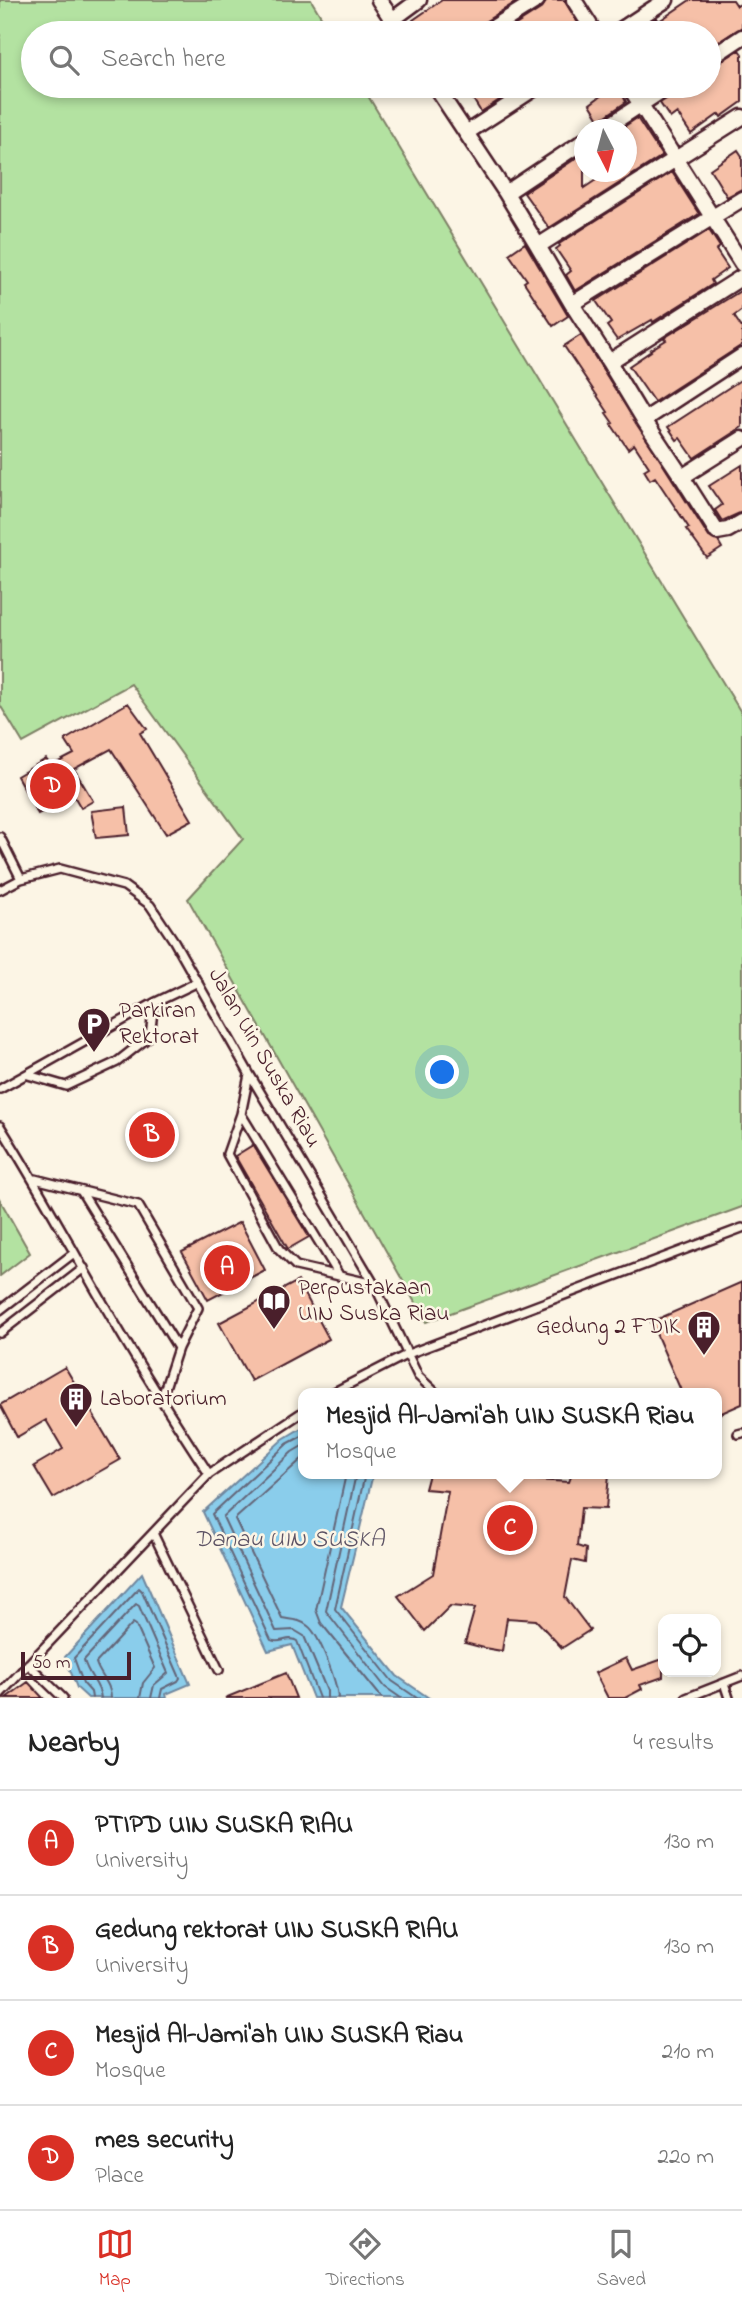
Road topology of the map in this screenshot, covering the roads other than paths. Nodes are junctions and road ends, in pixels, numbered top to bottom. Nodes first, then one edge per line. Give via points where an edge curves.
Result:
1 (379, 0) edge
2 (419, 0) edge
3 (537, 0) edge
4 (574, 0) edge
5 (666, 0) edge
6 (392, 20) joint
7 (504, 21) edge
8 (587, 21) edge
9 (634, 21) edge
10 (742, 37) edge
11 (721, 51) edge
12 (443, 98) edge
13 (520, 98) edge
14 (636, 98) edge
15 (650, 98) edge
16 (640, 104) junction
17 (742, 117) edge
18 (618, 119) edge
19 (466, 133) junction
20 (574, 148) edge
21 (675, 159) junction
22 (506, 193) junction
23 (742, 199) edge
24 (712, 217) junction
25 (538, 246) junction
26 (742, 264) edge
27 (742, 277) edge
28 (572, 303) junction
29 (742, 356) edge
30 (609, 362) junction
31 (644, 420) junction
32 (742, 439) edge
33 (682, 477) junction
34 (742, 522) edge
35 (0, 837) edge
36 (21, 879) junction
37 (0, 890) edge
38 (198, 982) junction
39 (154, 1003) junction
40 (29, 1075) junction
41 (250, 1075) junction
42 (0, 1089) edge
43 (241, 1114) junction
44 (0, 1126) edge
45 (34, 1180) junction
46 (81, 1191) junction
47 (742, 1228) edge
48 (74, 1252) junction
49 (83, 1268) junction
50 (339, 1275) junction
51 (374, 1284) junction
52 (0, 1310) edge
53 (0, 1333) edge
54 (178, 1348) junction
55 (408, 1354) junction
56 (342, 1388) edge
57 (431, 1388) edge
58 (161, 1400) junction
59 (298, 1414) edge
60 (209, 1474) junction
61 (153, 1533) junction
62 (28, 1664) junction
63 (219, 1670) dead end
64 (742, 1676) edge
65 (724, 1683) junction
66 (0, 1693) edge
67 (63, 1698) edge
68 (686, 1698) edge
69 (729, 1698) edge

1 - 6 street
2 - 6 street
3 - 7 street
4 - 8 street
5 - 9 street
10 - 11 street
12 - 19 street
13 - 19 street
14 - 16 street
15 - 16 street
16 - 18 street
16 - 21 street
17 - 21 street
19 - 22 street
20 - 22 street
21 - 24 street
21 - 25 street
22 - 25 street
23 - 24 street
24 - 26 street
24 - 28 street
25 - 28 street
27 - 30 street
28 - 30 street
29 - 31 street
30 - 31 street
31 - 33 street
32 - 33 street
33 - 34 street via 718,531
35 - 36 lane
36 - 37 lane, Jalan Uin Suska Riau
36 - 38 lane, Jalan Uin Suska Riau via 60,869 124,886 150,905
38 - 39 lane
38 - 41 lane, Jalan Uin Suska Riau
39 - 40 lane
39 - 40 lane via 150,1036 117,1062 66,1086
40 - 42 lane
41 - 43 lane
41 - 51 lane, Jalan Uin Suska Riau
43 - 50 lane
43 - 50 lane via 227,1154 279,1249 296,1266
44 - 45 lane
45 - 46 lane
45 - 48 lane
46 - 54 lane
46 - 54 lane via 138,1205 198,1308
47 - 55 lane
48 - 49 lane
48 - 52 lane
49 - 53 lane
49 - 58 lane
50 - 51 lane
51 - 55 lane, Jalan Uin Suska Riau
54 - 58 lane
55 - 56 lane
55 - 57 lane, Jalan Uin Suska Riau via 418,1376
58 - 60 lane
59 - 60 lane
60 - 61 lane
61 - 62 lane
61 - 63 lane
62 - 66 lane
62 - 67 lane
64 - 65 lane
65 - 68 lane
65 - 69 lane

